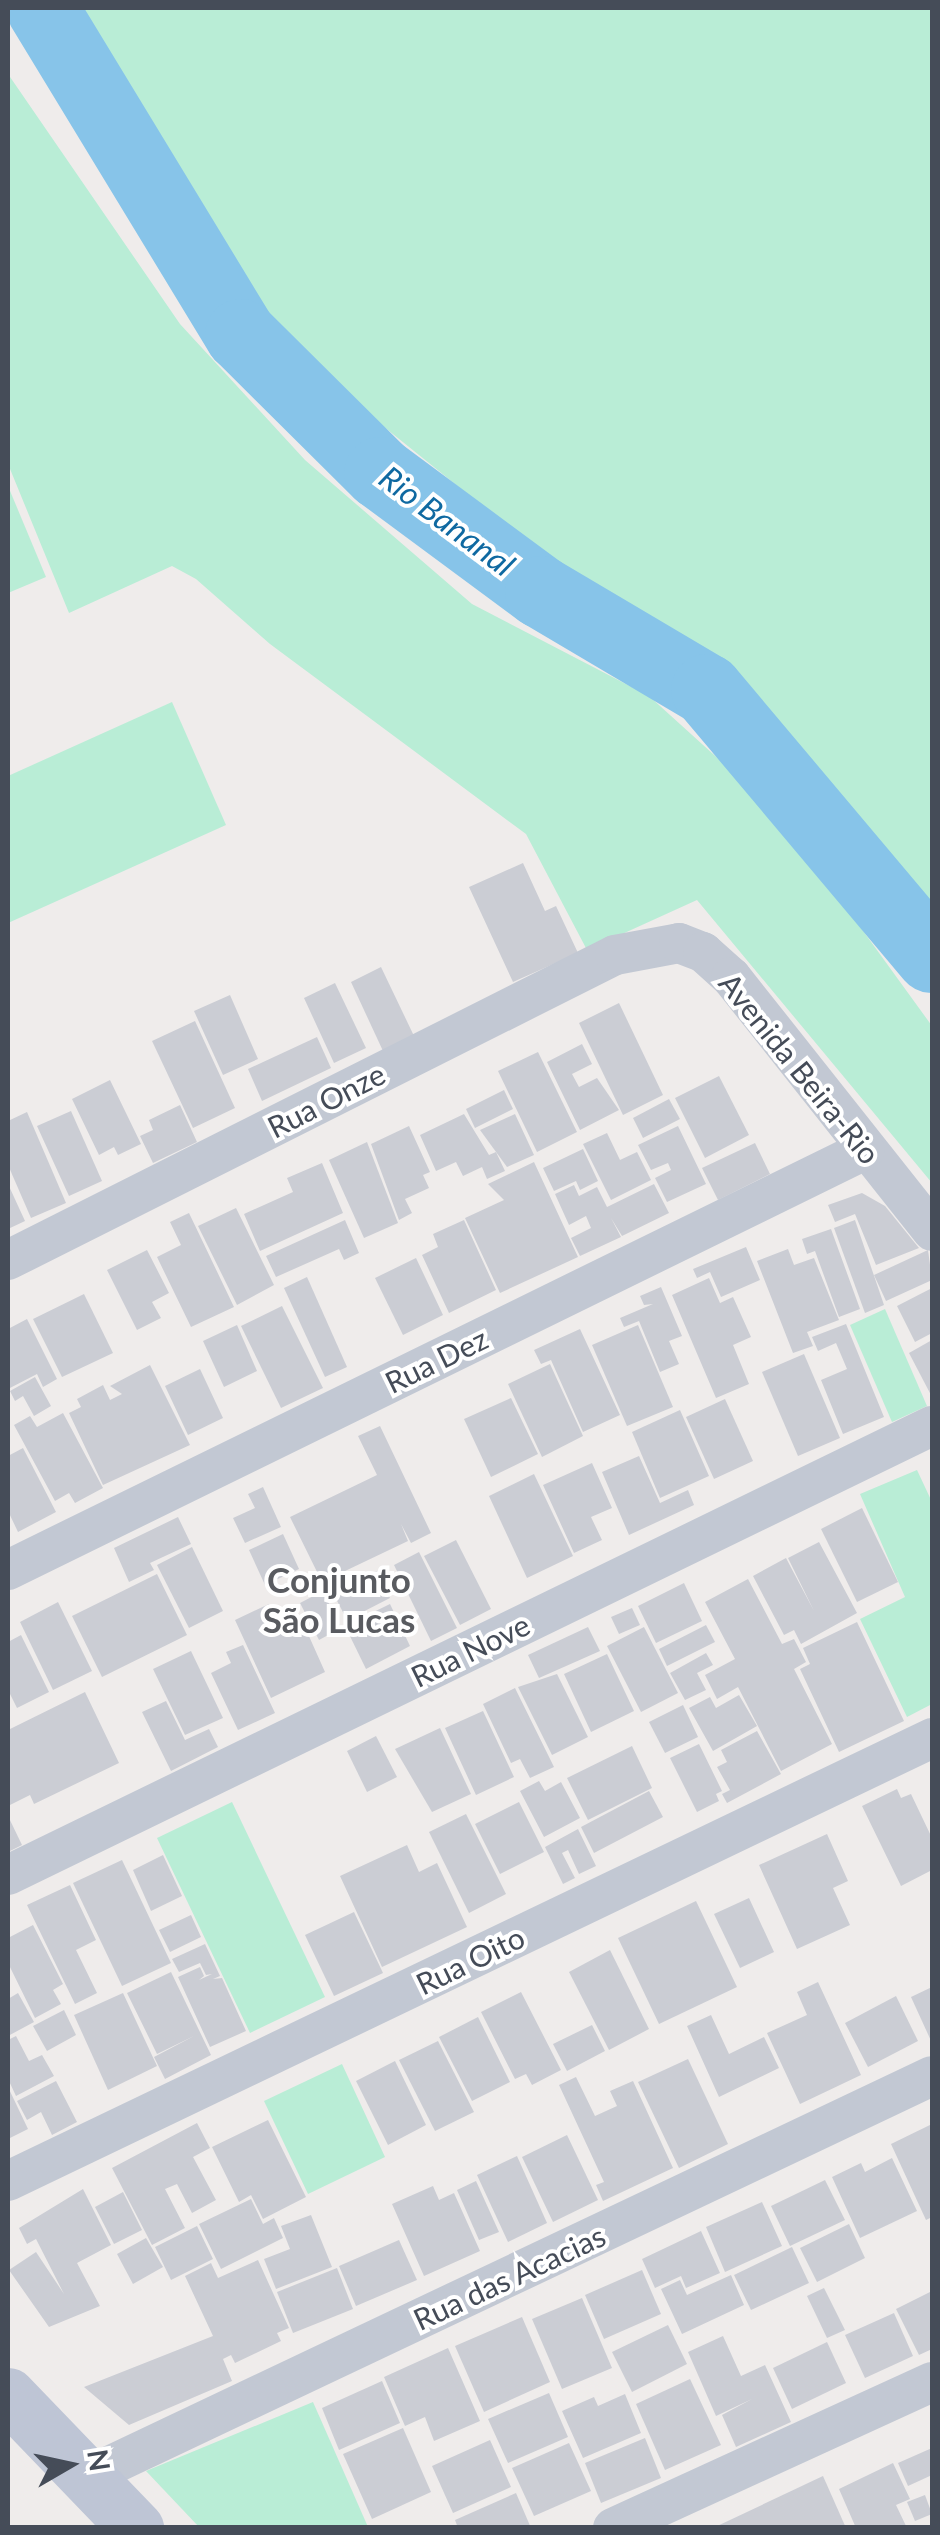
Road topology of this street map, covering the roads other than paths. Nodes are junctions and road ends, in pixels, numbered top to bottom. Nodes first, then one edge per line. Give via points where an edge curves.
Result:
1 (647, 947) joint
2 (865, 1150) junction
3 (932, 1230) edge
4 (8, 1260) edge
5 (932, 1426) edge
6 (8, 1570) edge
7 (932, 1738) edge
8 (8, 1875) edge
9 (932, 2076) edge
10 (8, 2181) edge
11 (932, 2382) edge
12 (8, 2395) edge
13 (86, 2477) junction
14 (136, 2528) edge
15 (613, 2528) edge

1 - 2 street, Avenida Beira-Rio via 680,943 703,952 731,977
1 - 4 street, Rua Onze via 615,956
2 - 3 street, Avenida Beira-Rio
2 - 6 street, Rua Dez
5 - 8 street, Rua Nove
7 - 10 street, Rua Oito
9 - 13 street, Rua das Acacias
11 - 15 street
12 - 13 main road
13 - 14 main road

